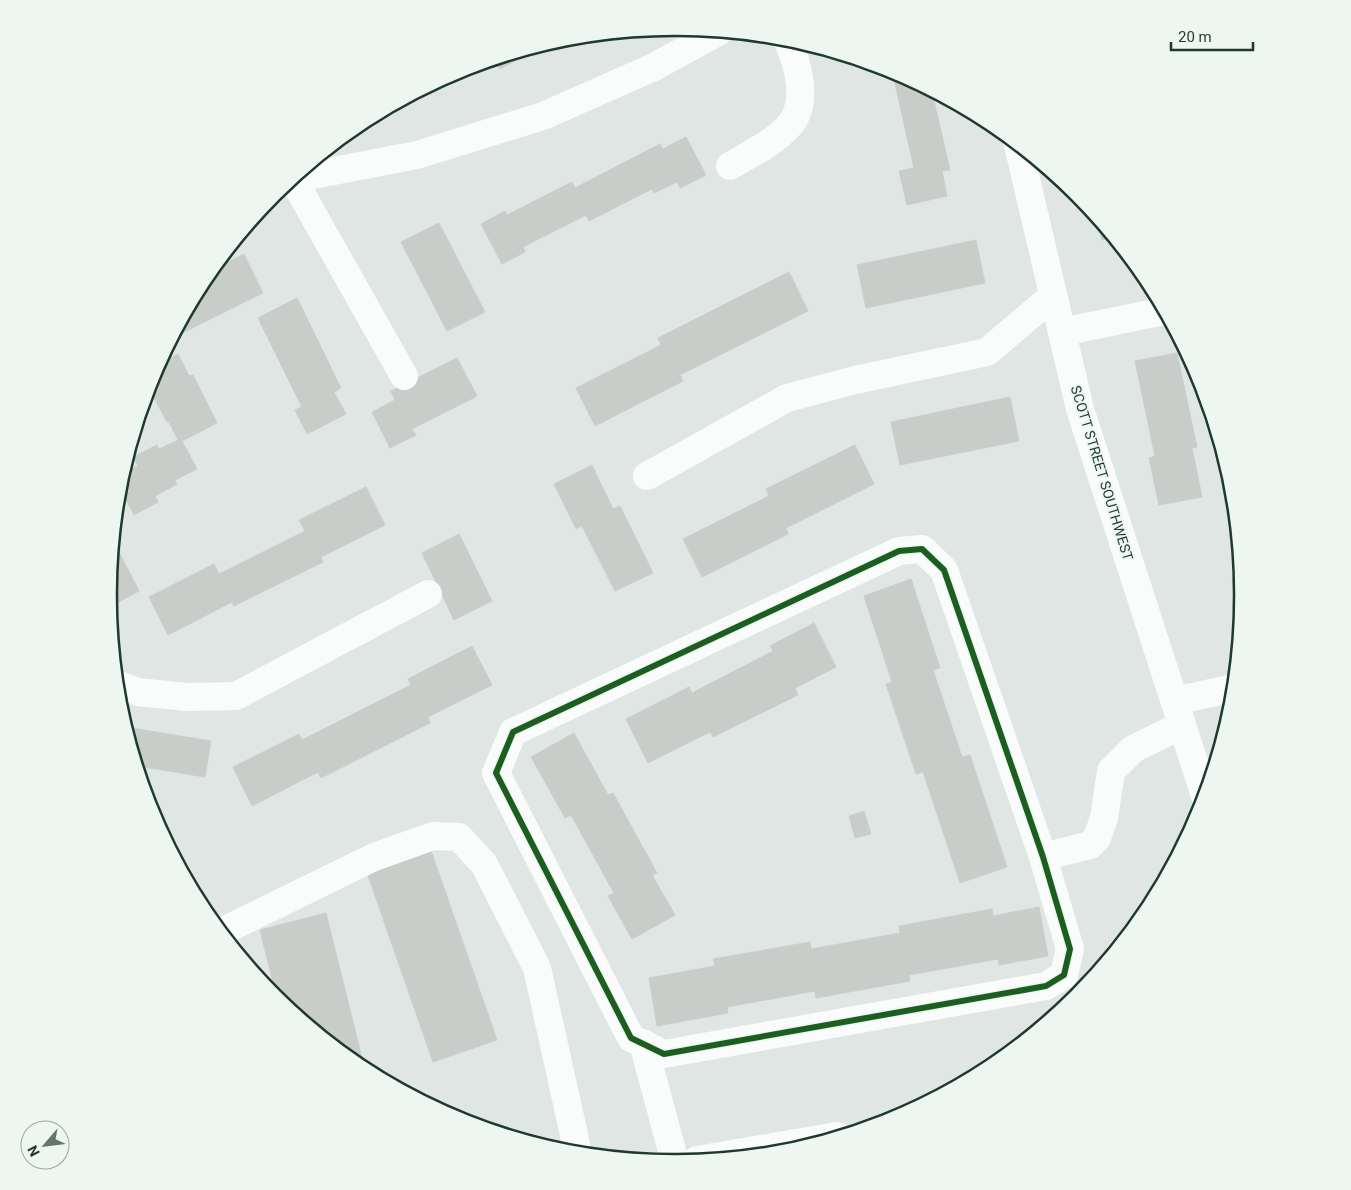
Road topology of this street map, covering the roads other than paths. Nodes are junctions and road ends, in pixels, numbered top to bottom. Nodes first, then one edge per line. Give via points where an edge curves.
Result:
1 (709, 37) edge
2 (790, 48) edge
3 (1020, 156) edge
4 (730, 166) dead end
5 (305, 176) edge
6 (296, 185) edge
7 (1053, 296) junction
8 (1157, 312) edge
9 (1062, 332) junction
10 (404, 376) dead end
11 (647, 476) dead end
12 (428, 594) dead end
13 (125, 687) edge
14 (1226, 692) edge
15 (1178, 713) junction
16 (1201, 785) edge
17 (1044, 857) junction
18 (228, 929) edge
19 (643, 1043) junction
20 (576, 1145) edge
21 (673, 1154) edge

1 - 5 street via 654,68 543,116 417,155
2 - 4 street via 801,88 798,107 790,125 770,142
3 - 7 street, SCOTT STREET SOUTHWEST
6 - 10 street
7 - 9 street, SCOTT STREET SOUTHWEST
7 - 11 street via 987,352 787,398
8 - 9 street
9 - 15 street, SCOTT STREET SOUTHWEST via 1080,409
12 - 13 street via 236,696 187,697 138,692
14 - 15 street
15 - 16 street, SCOTT STREET SOUTHWEST
15 - 17 street via 1111,771 1104,818 1097,838 1090,845
17 - 19 street via 1070,949 1064,975 1046,986 664,1054
17 - 19 street via 944,570 922,548 890,556 513,732 496,773 631,1038
18 - 20 street via 374,857 433,836 459,837 484,864 537,968
19 - 21 street

